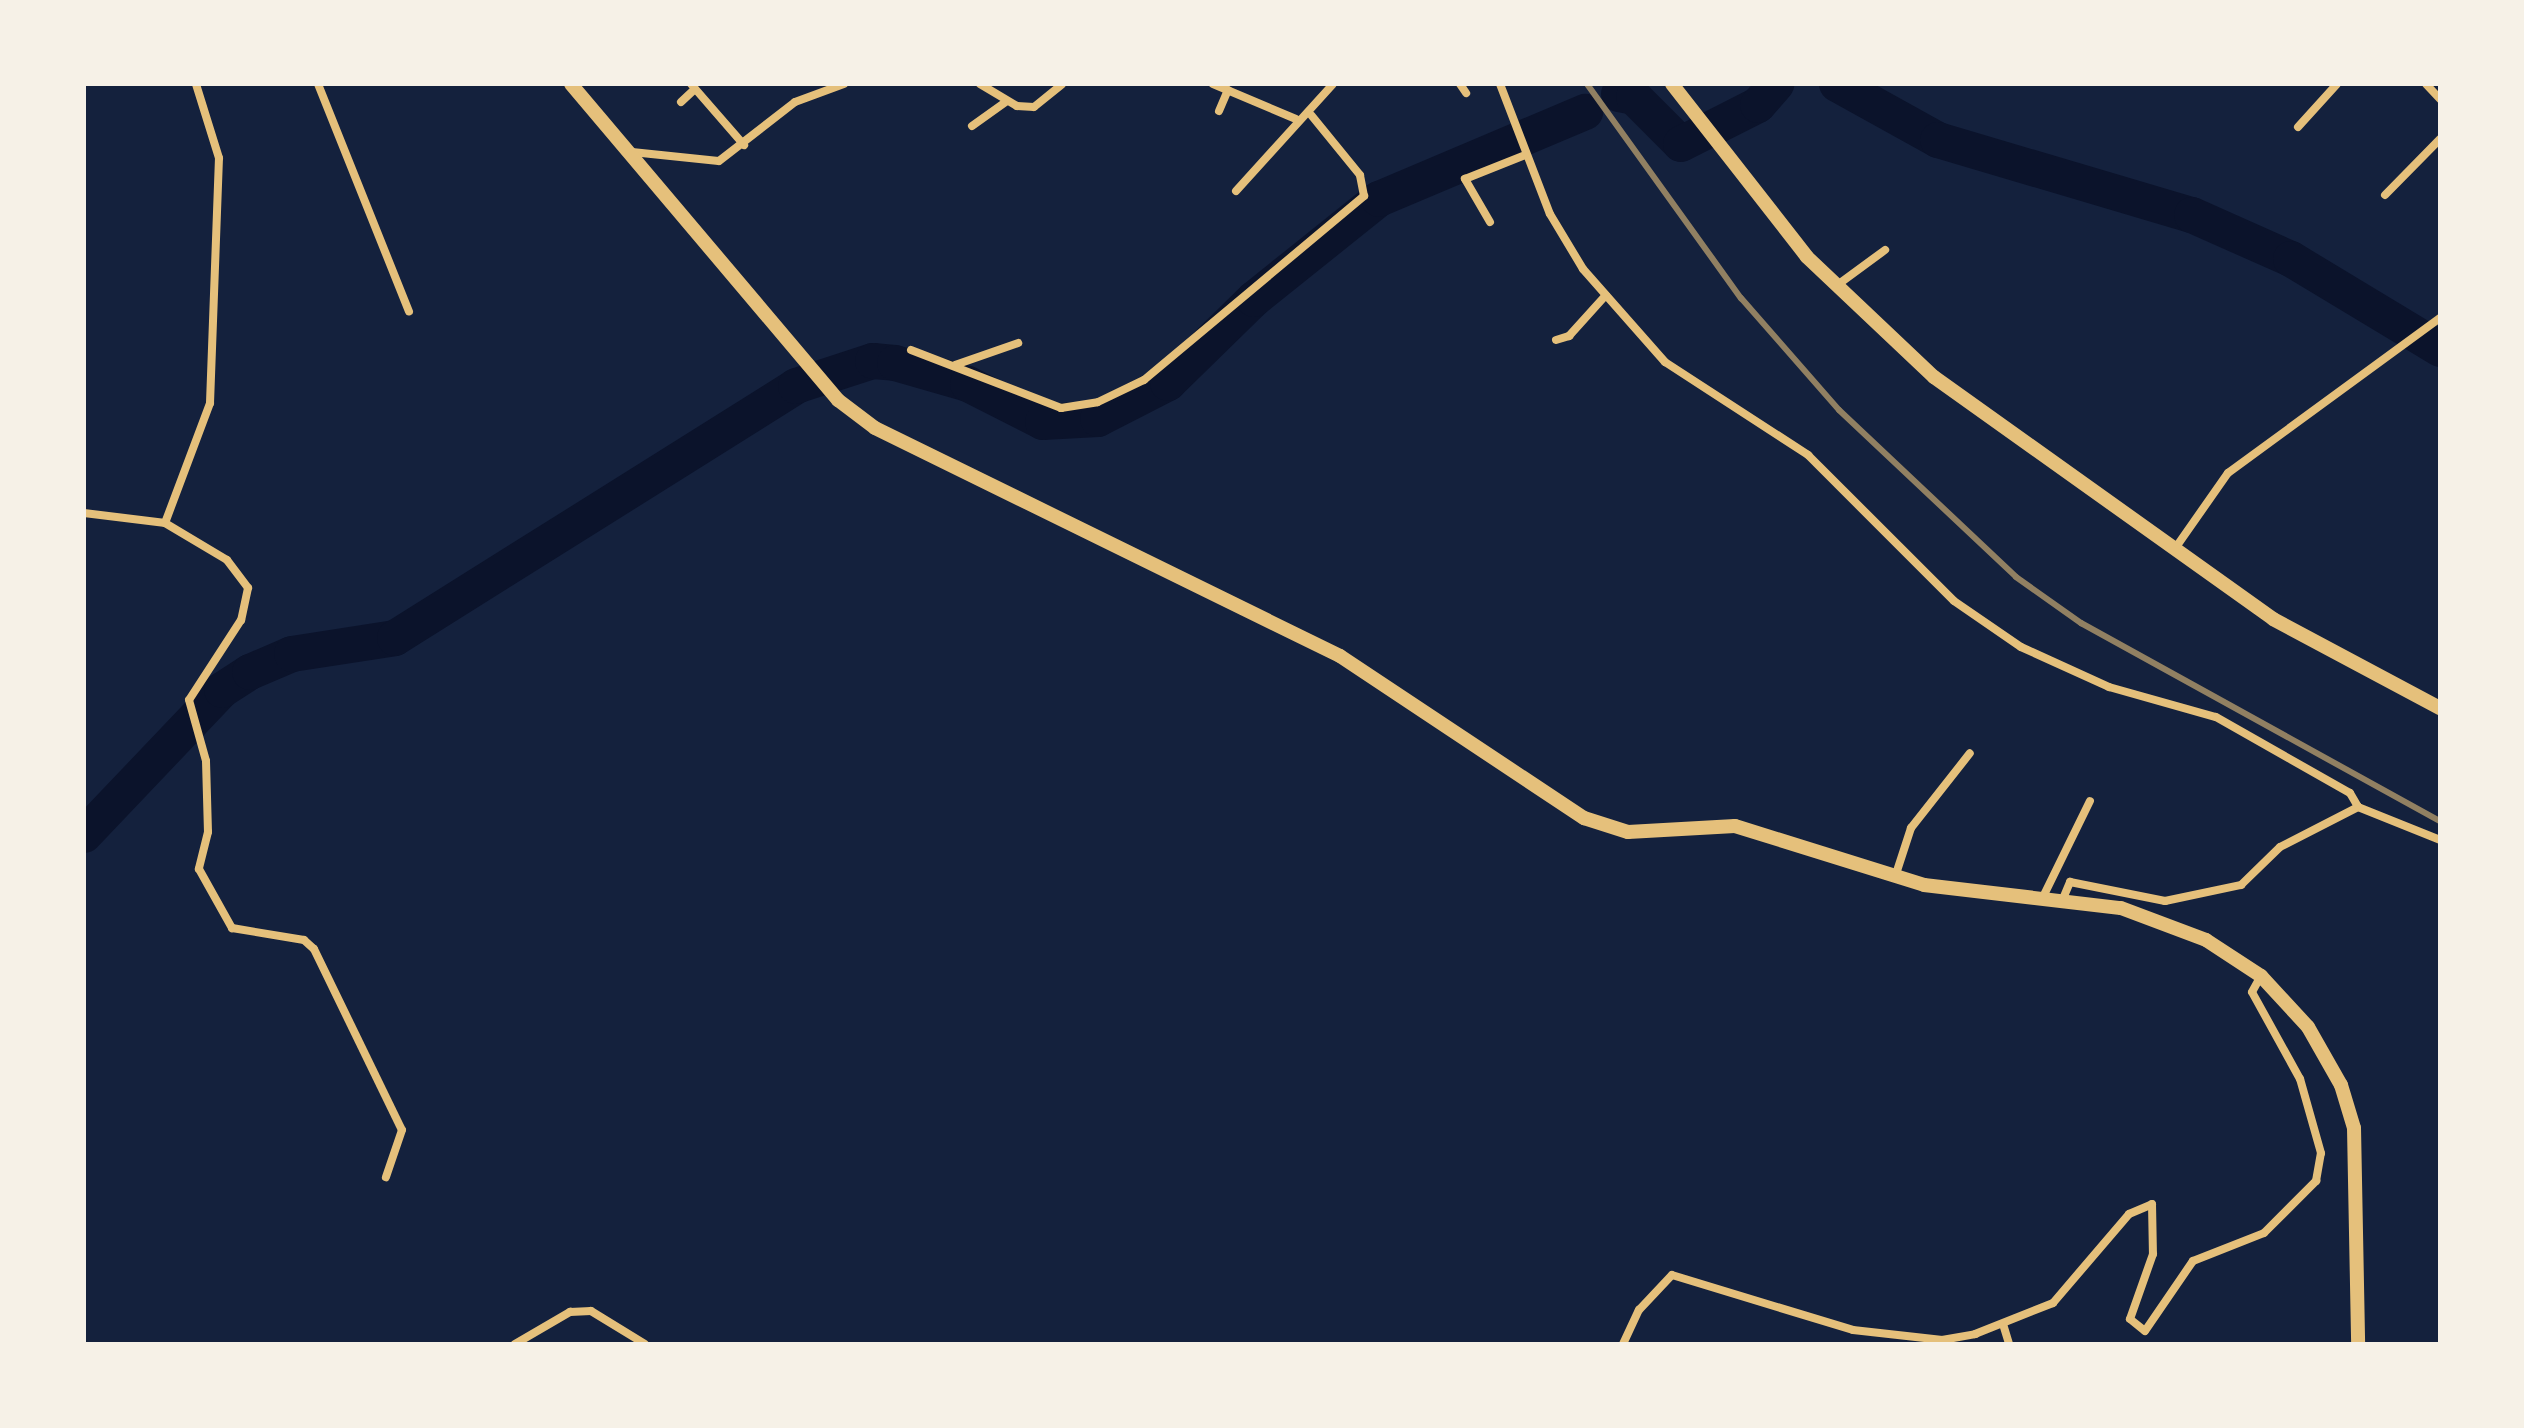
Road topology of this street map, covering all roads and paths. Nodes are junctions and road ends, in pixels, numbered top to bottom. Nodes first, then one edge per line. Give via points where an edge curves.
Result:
1 (196, 84) edge
2 (318, 84) edge
3 (571, 84) edge
4 (844, 84) edge
5 (980, 84) edge
6 (1062, 84) edge
7 (1213, 84) edge
8 (1333, 84) edge
9 (1460, 84) edge
10 (1500, 84) edge
11 (1672, 84) edge
12 (2337, 84) edge
13 (2426, 84) edge
14 (693, 86) edge
15 (1228, 90) junction
16 (1466, 93) dead end
17 (2440, 99) edge
18 (1007, 101) junction
19 (681, 102) dead end
20 (1219, 111) dead end
21 (1311, 115) junction
22 (1296, 119) junction
23 (972, 126) dead end
24 (2298, 127) dead end
25 (2440, 139) edge
26 (744, 145) junction
27 (627, 152) junction
28 (1525, 155) junction
29 (1236, 191) dead end
30 (2385, 195) dead end
31 (1490, 222) dead end
32 (1885, 250) dead end
33 (1835, 286) junction
34 (1606, 295) junction
35 (409, 312) dead end
36 (2440, 318) edge
37 (1556, 340) dead end
38 (1018, 343) dead end
39 (911, 350) dead end
40 (955, 365) junction
41 (84, 513) edge
42 (165, 523) junction
43 (2174, 550) junction
44 (2440, 708) edge
45 (1970, 753) dead end
46 (2090, 801) dead end
47 (2358, 807) junction
48 (2440, 840) edge
49 (1895, 878) junction
50 (2042, 899) junction
51 (2062, 901) junction
52 (2261, 976) junction
53 (386, 1177) dead end
54 (2003, 1324) junction
55 (515, 1344) edge
56 (645, 1344) edge
57 (1623, 1344) edge
58 (2009, 1344) edge
59 (2358, 1344) edge

1 - 42 street via 219,158 210,403
2 - 35 street
3 - 27 street
4 - 26 street via 795,102
5 - 18 street
6 - 18 street via 1034,107
7 - 15 street
8 - 21 street
9 - 16 street
10 - 28 street
11 - 33 street
12 - 24 street
13 - 17 street
14 - 19 street
14 - 26 street
15 - 20 street
15 - 22 street
18 - 23 street
21 - 22 street
21 - 40 street via 1360,175 1364,196 1144,380 1098,402 1061,408
22 - 29 street
25 - 30 street
26 - 27 street via 719,161
27 - 49 street via 838,400 919,454 1340,656 1584,818 1628,832 1735,826
28 - 31 street via 1465,179
28 - 34 street via 1550,214
32 - 33 street
33 - 43 street via 1934,377
34 - 37 street via 1569,336
34 - 47 street via 1665,362 1808,455 1954,601 2021,647 2109,687 2216,717 2350,793
36 - 43 street via 2228,473
38 - 40 street
39 - 40 street
41 - 42 street
42 - 53 street via 227,560 248,588 241,620 189,700 206,761 208,832 199,869 208,895 232,928 304,940 314,949 402,1130
43 - 44 street via 2285,626
45 - 49 street via 1911,828
46 - 50 street
47 - 48 street
47 - 51 street via 2280,847 2241,885 2165,901 2070,882
49 - 50 street
50 - 51 street
51 - 52 street via 2121,908 2206,940
52 - 54 street via 2252,992 2300,1079 2321,1153 2316,1181 2264,1233 2193,1261 2145,1331 2130,1319 2153,1254 2152,1204 2129,1214 2053,1303
52 - 59 street via 2308,1027 2341,1085 2354,1128
54 - 57 street via 1942,1340 1853,1330 1672,1275 1639,1310
54 - 58 street
55 - 56 street via 570,1312 591,1311

